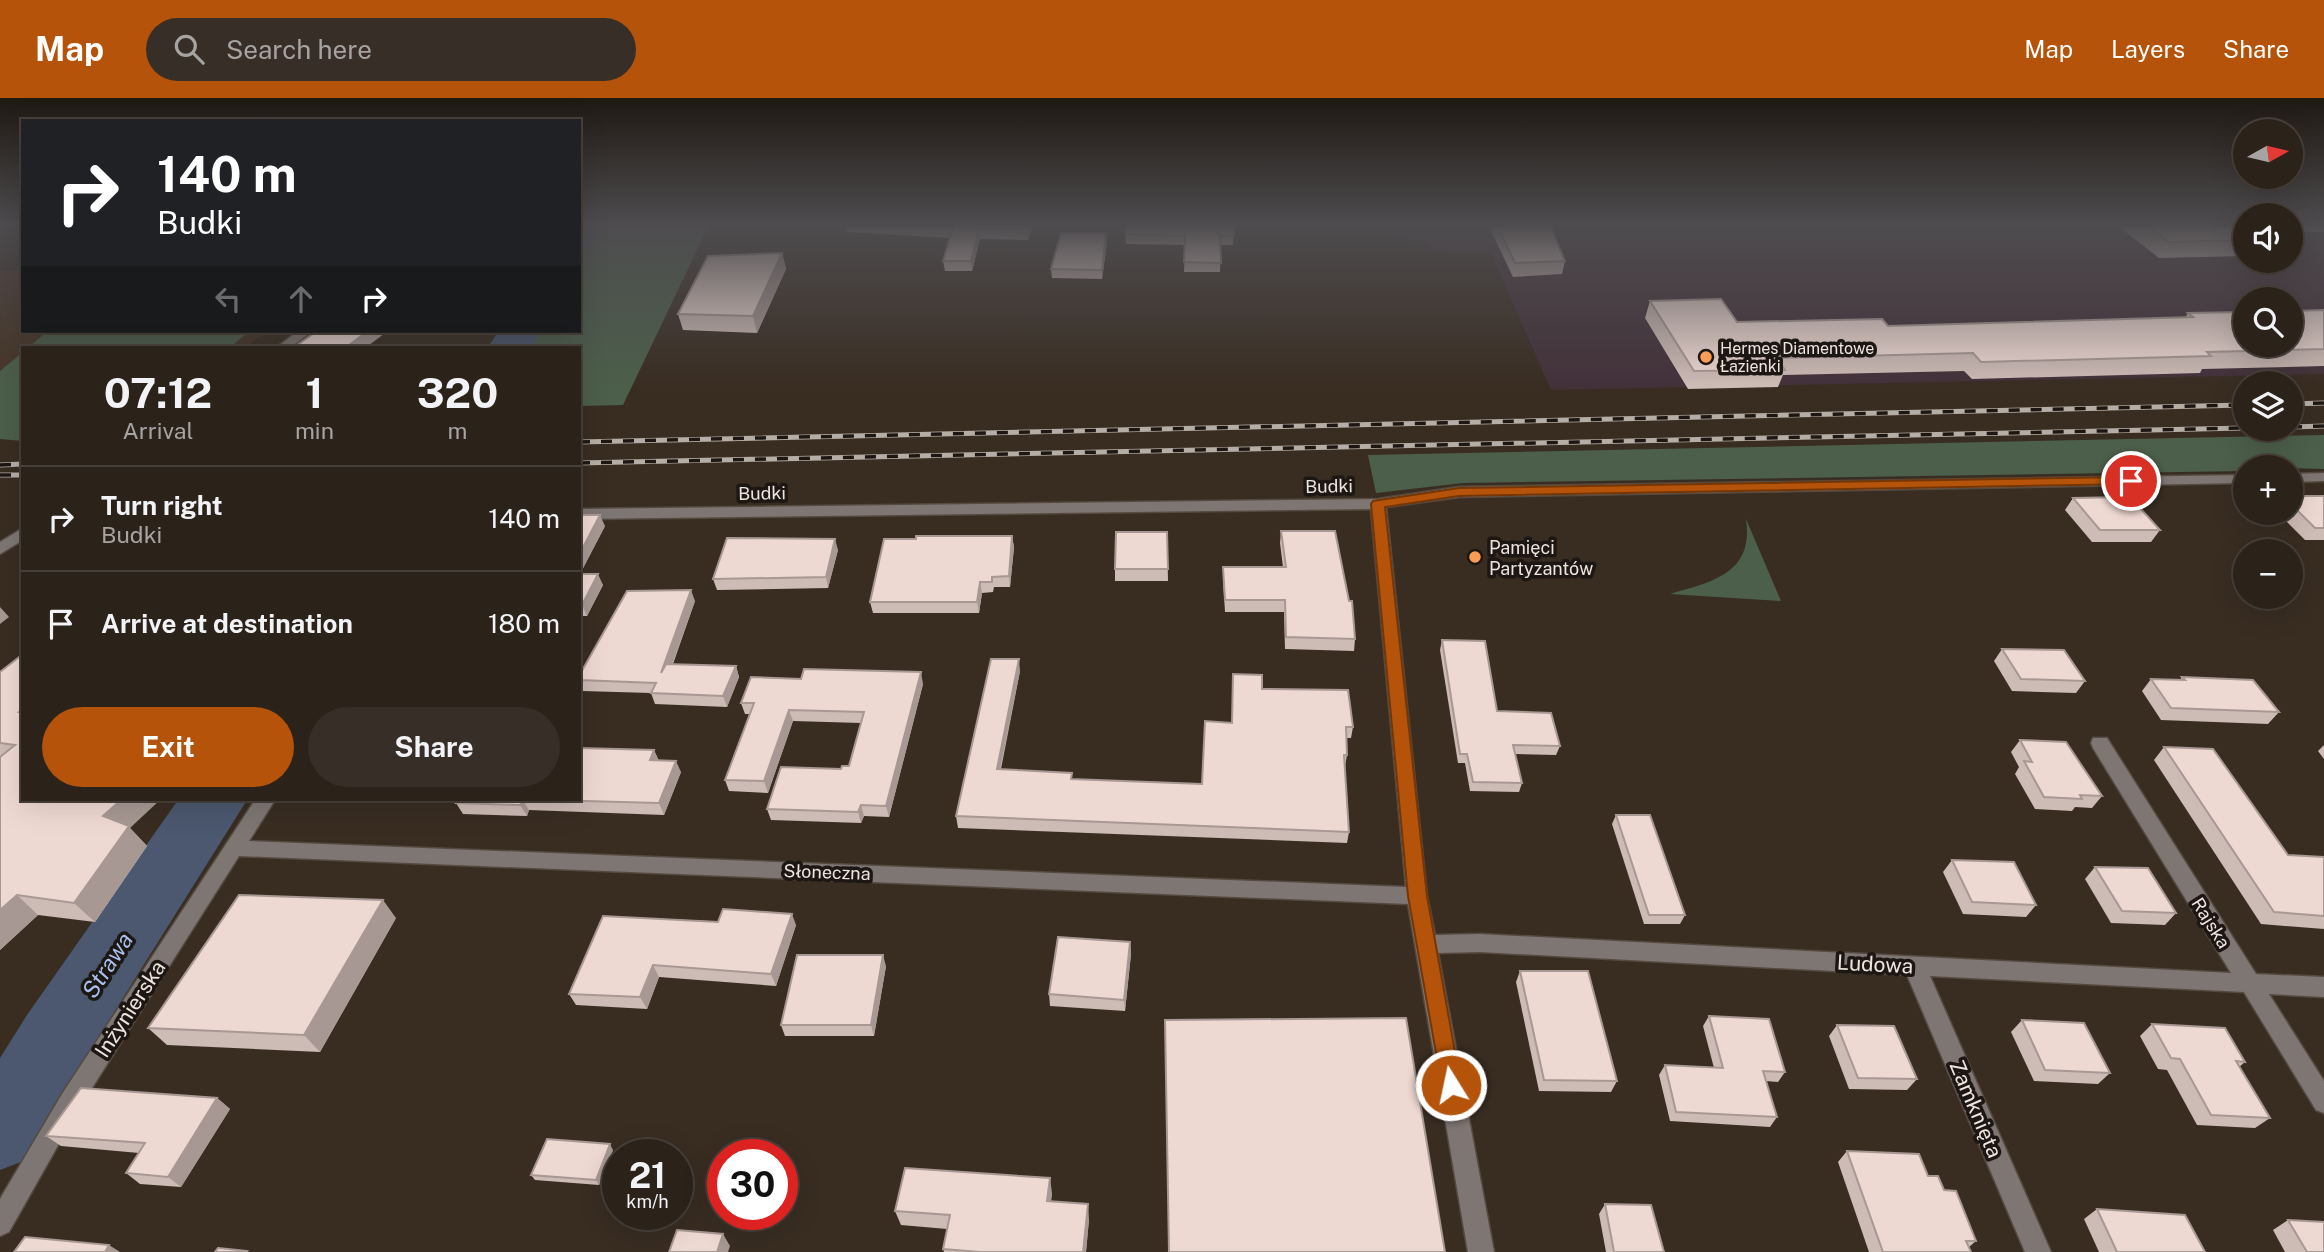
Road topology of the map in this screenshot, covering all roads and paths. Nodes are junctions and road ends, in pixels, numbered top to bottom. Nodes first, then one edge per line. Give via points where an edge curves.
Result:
1 (303, 333) edge
2 (285, 346) edge
3 (2324, 477) edge
4 (2303, 478) edge
5 (2233, 479) edge
6 (1378, 504) junction
7 (581, 514) edge
8 (21, 534) edge
9 (0, 550) edge
10 (2100, 743) dead end
11 (264, 801) edge
12 (236, 848) junction
13 (1418, 896) junction
14 (1426, 944) junction
15 (1915, 967) junction
16 (2248, 984) junction
17 (2324, 987) edge
18 (2324, 1102) edge
19 (0, 1223) edge
20 (1481, 1252) edge
21 (2038, 1252) edge

1 - 2 street
3 - 4 street
5 - 6 street, Budki via 1459,492
6 - 7 street, Budki
6 - 13 street
8 - 9 street
10 - 16 street, Rajska
11 - 12 street, Inżynierska
12 - 13 street, Słoneczna
12 - 19 street, Inżynierska via 76,1092
13 - 14 street
14 - 15 street, Ludowa via 1480,943
14 - 20 street
15 - 16 street, Ludowa
15 - 21 street, Zamknięta
16 - 17 street, Ludowa
16 - 18 street, Rajska

